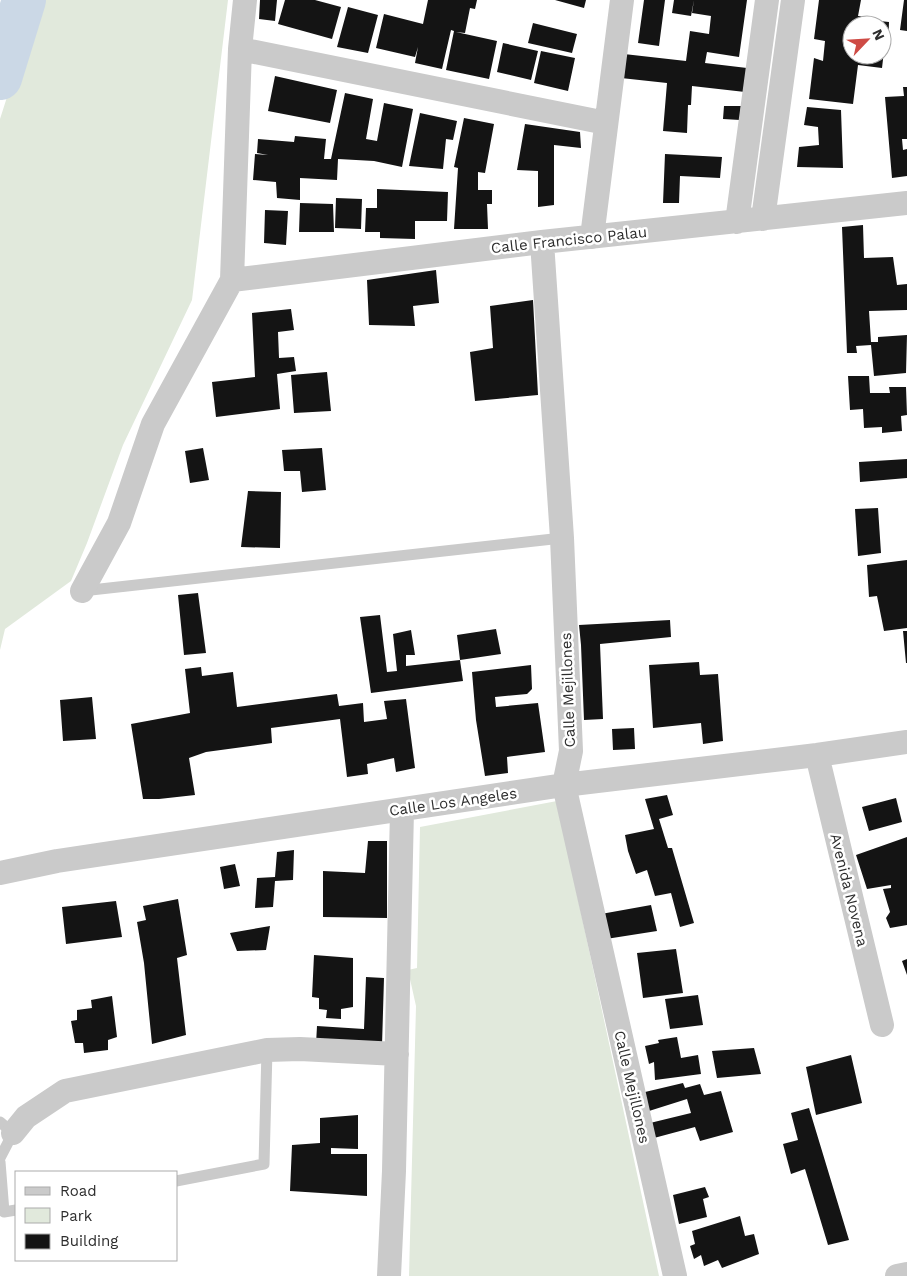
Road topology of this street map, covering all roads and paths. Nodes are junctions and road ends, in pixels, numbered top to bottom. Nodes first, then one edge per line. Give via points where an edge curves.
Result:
1 (245, 0) edge
2 (622, 0) edge
3 (767, 0) edge
4 (793, 0) edge
5 (240, 49) junction
6 (606, 123) junction
7 (907, 203) edge
8 (764, 219) junction
9 (737, 222) junction
10 (592, 237) junction
11 (542, 242) junction
12 (232, 280) junction
13 (562, 538) junction
14 (82, 591) joint
15 (907, 742) edge
16 (817, 755) junction
17 (564, 786) junction
18 (402, 810) junction
19 (0, 873) edge
20 (882, 1025) dead end
21 (268, 1050) junction
22 (397, 1054) junction
23 (6, 1128) edge
24 (0, 1158) edge
25 (0, 1162) edge
26 (178, 1180) edge
27 (15, 1210) edge
28 (907, 1274) edge
29 (389, 1276) edge
30 (675, 1276) edge
31 (897, 1276) edge

1 - 5 street
2 - 6 street
3 - 9 street
4 - 8 street
5 - 6 street
5 - 12 street
6 - 10 street
7 - 8 street, Calle Francisco Palau
8 - 9 street, Calle Francisco Palau
9 - 10 street, Calle Francisco Palau
10 - 11 street, Calle Francisco Palau
11 - 12 street, Calle Francisco Palau
11 - 13 street, Calle Mejillones
12 - 14 street via 153,424 119,523
13 - 14 lane
13 - 17 street, Calle Mejillones via 571,751
15 - 16 street, Calle Los Angeles
16 - 17 street, Calle Los Angeles
16 - 20 street, Avenida Novena
17 - 18 street, Calle Los Angeles
17 - 30 street, Calle Mejillones
18 - 19 street, Calle Los Angeles via 56,861
18 - 22 street
21 - 22 street
21 - 23 street via 66,1091
21 - 26 lane via 264,1164
22 - 29 street
23 - 24 lane
25 - 27 lane via 4,1212
28 - 31 street

